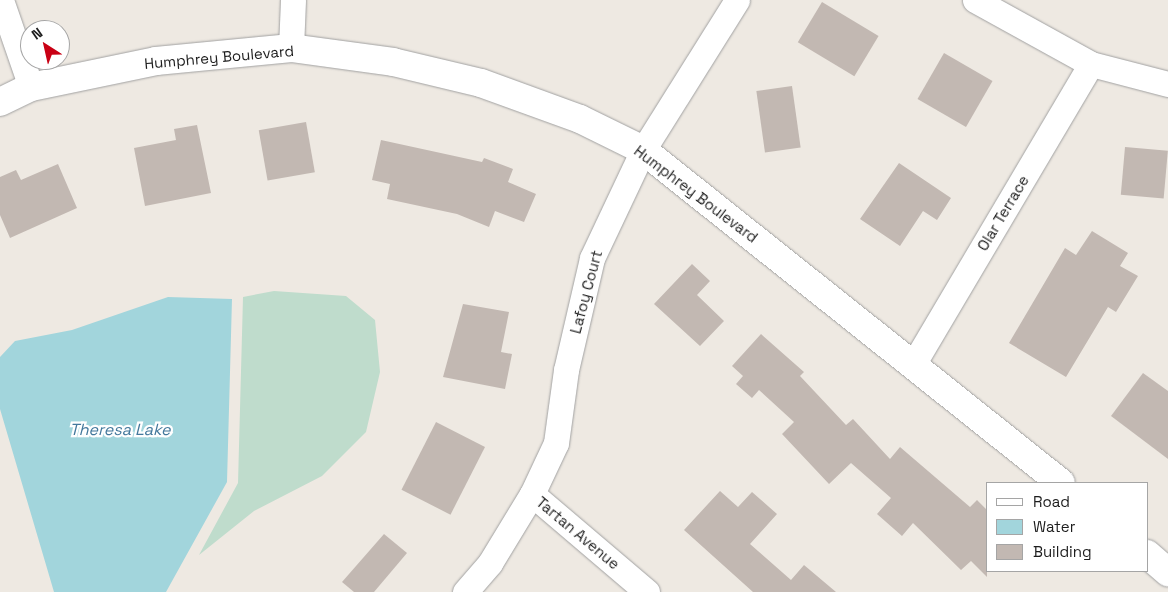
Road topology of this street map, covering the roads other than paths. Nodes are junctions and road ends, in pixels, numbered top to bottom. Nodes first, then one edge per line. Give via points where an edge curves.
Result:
1 (1, 0) edge
2 (294, 0) edge
3 (737, 0) edge
4 (974, 0) edge
5 (291, 48) junction
6 (1092, 64) junction
7 (1168, 84) edge
8 (31, 87) junction
9 (0, 102) edge
10 (643, 150) junction
11 (914, 363) junction
12 (1060, 482) edge
13 (532, 494) junction
14 (465, 592) edge
15 (647, 592) edge

1 - 8 street
2 - 5 street
3 - 10 street, Lafoy Court
4 - 6 street
5 - 8 street, Humphrey Boulevard via 156,61
5 - 10 street, Humphrey Boulevard via 393,62 481,83 580,119
6 - 7 street
6 - 11 street, Olar Terrace
8 - 9 street, Humphrey Boulevard
10 - 11 street, Humphrey Boulevard
10 - 13 street, Lafoy Court via 592,258 566,370 556,443
11 - 12 street, Humphrey Boulevard
13 - 14 street, Lafoy Court via 490,563
13 - 15 street, Tartan Avenue

